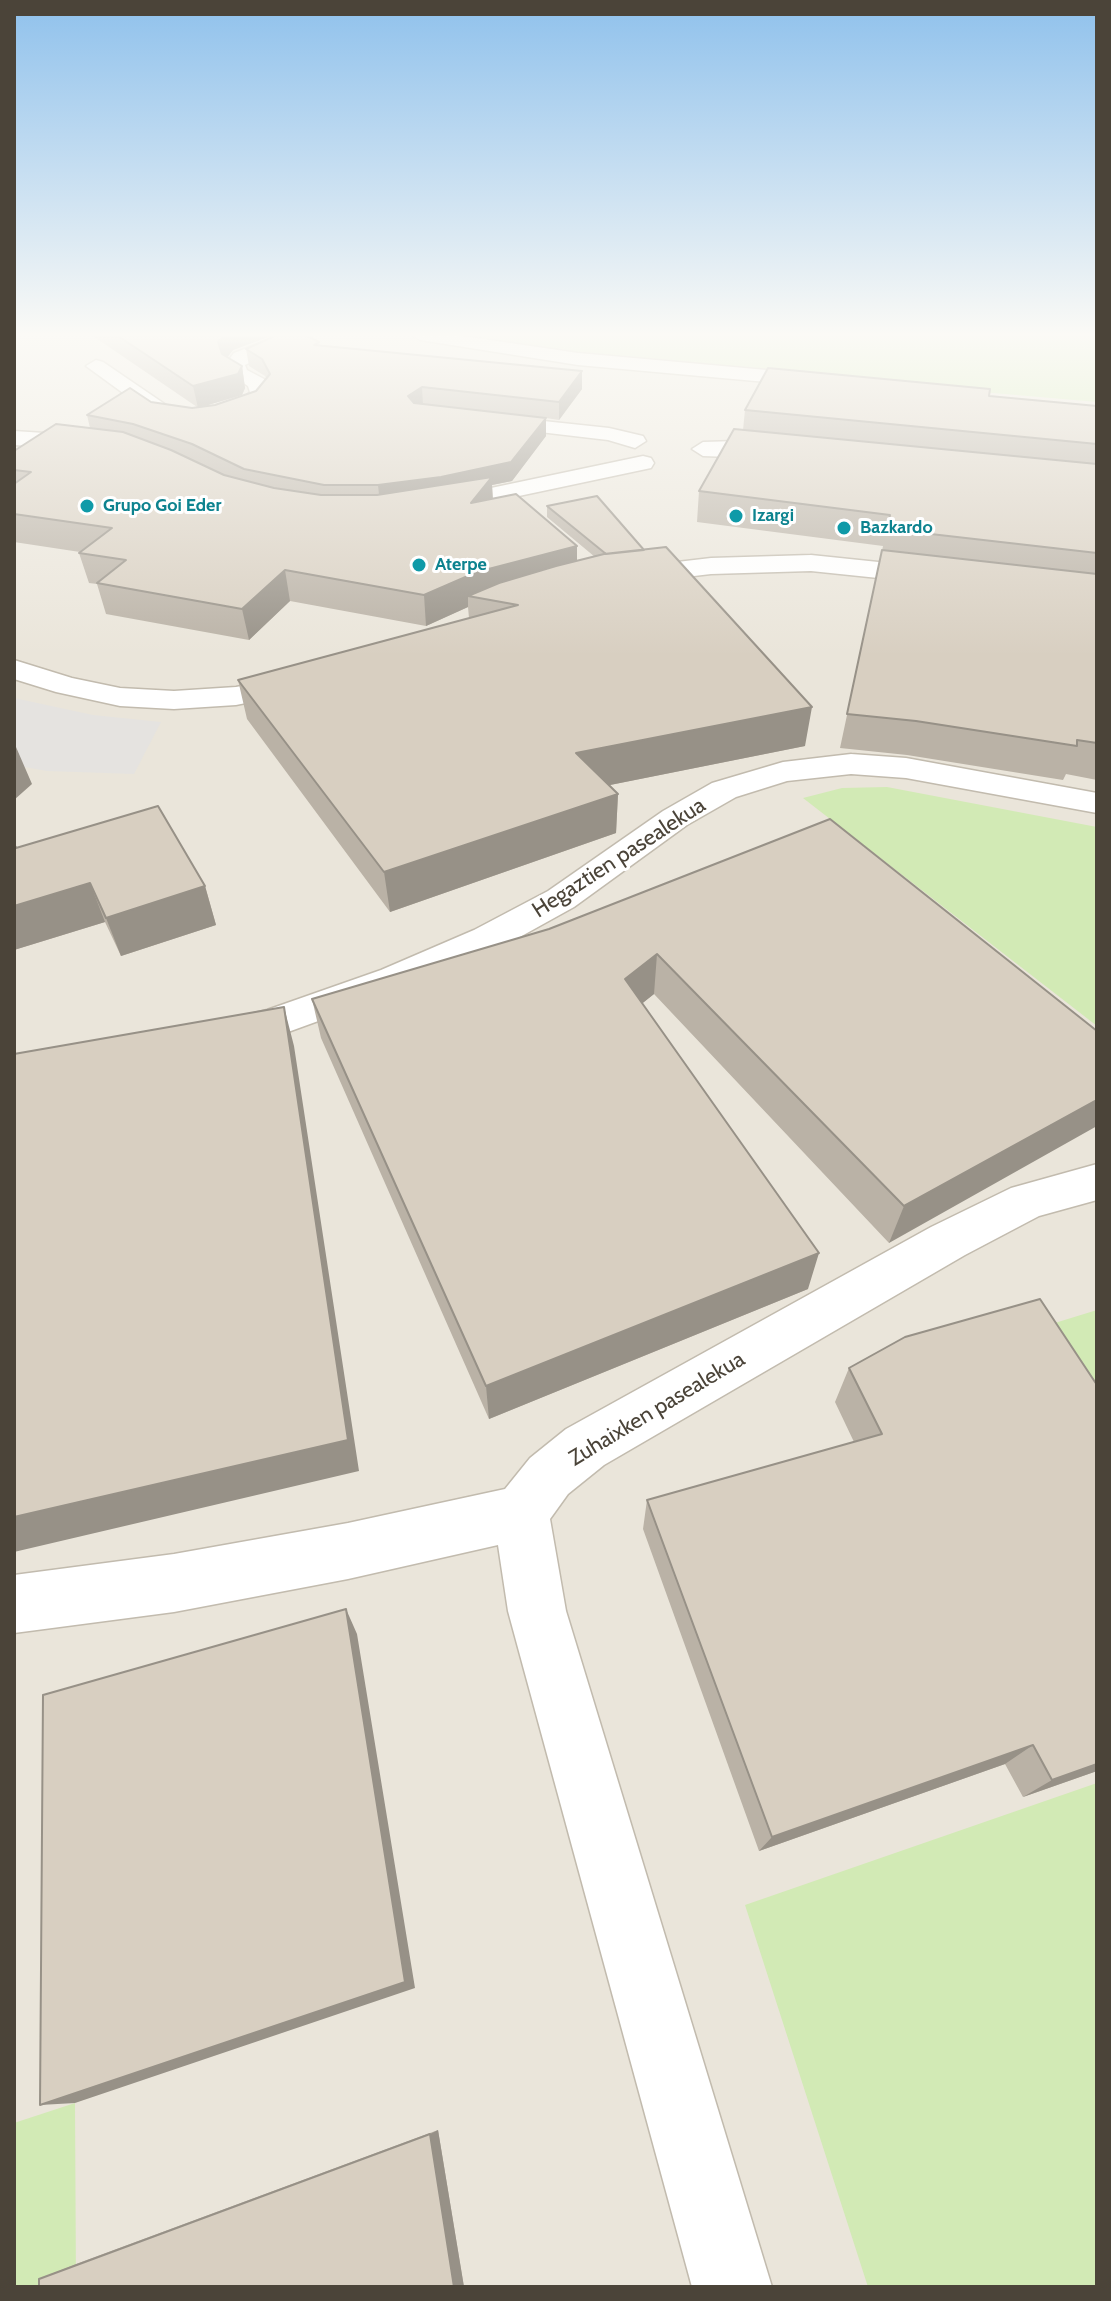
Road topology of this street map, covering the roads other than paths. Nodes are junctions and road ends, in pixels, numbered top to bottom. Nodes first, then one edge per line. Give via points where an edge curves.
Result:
1 (51, 441) edge
2 (629, 441) edge
3 (684, 441) edge
4 (113, 447) edge
5 (644, 447) junction
6 (811, 455) edge
7 (667, 466) dead end
8 (502, 495) junction
9 (412, 510) edge
10 (524, 514) edge
11 (602, 580) edge
12 (962, 580) edge
13 (14, 669) edge
14 (323, 678) edge
15 (1097, 803) edge
16 (198, 1041) edge
17 (1097, 1182) edge
18 (521, 1513) junction
19 (14, 1604) edge
20 (732, 2287) edge

1 - 4 street
2 - 5 street
3 - 6 street via 697,456 737,448
5 - 7 street
5 - 8 street
8 - 9 street
8 - 10 street
11 - 12 street via 711,566 798,563
13 - 14 street via 120,697 174,700 236,696
15 - 16 street, Hegaztien pasealekua via 906,768 851,764 783,772 724,790 561,899 487,939 274,1022
17 - 18 street, Zuhaixken pasealekua via 1027,1201 948,1241 585,1447 549,1476
18 - 19 street via 203,1578
18 - 20 street via 537,1611

